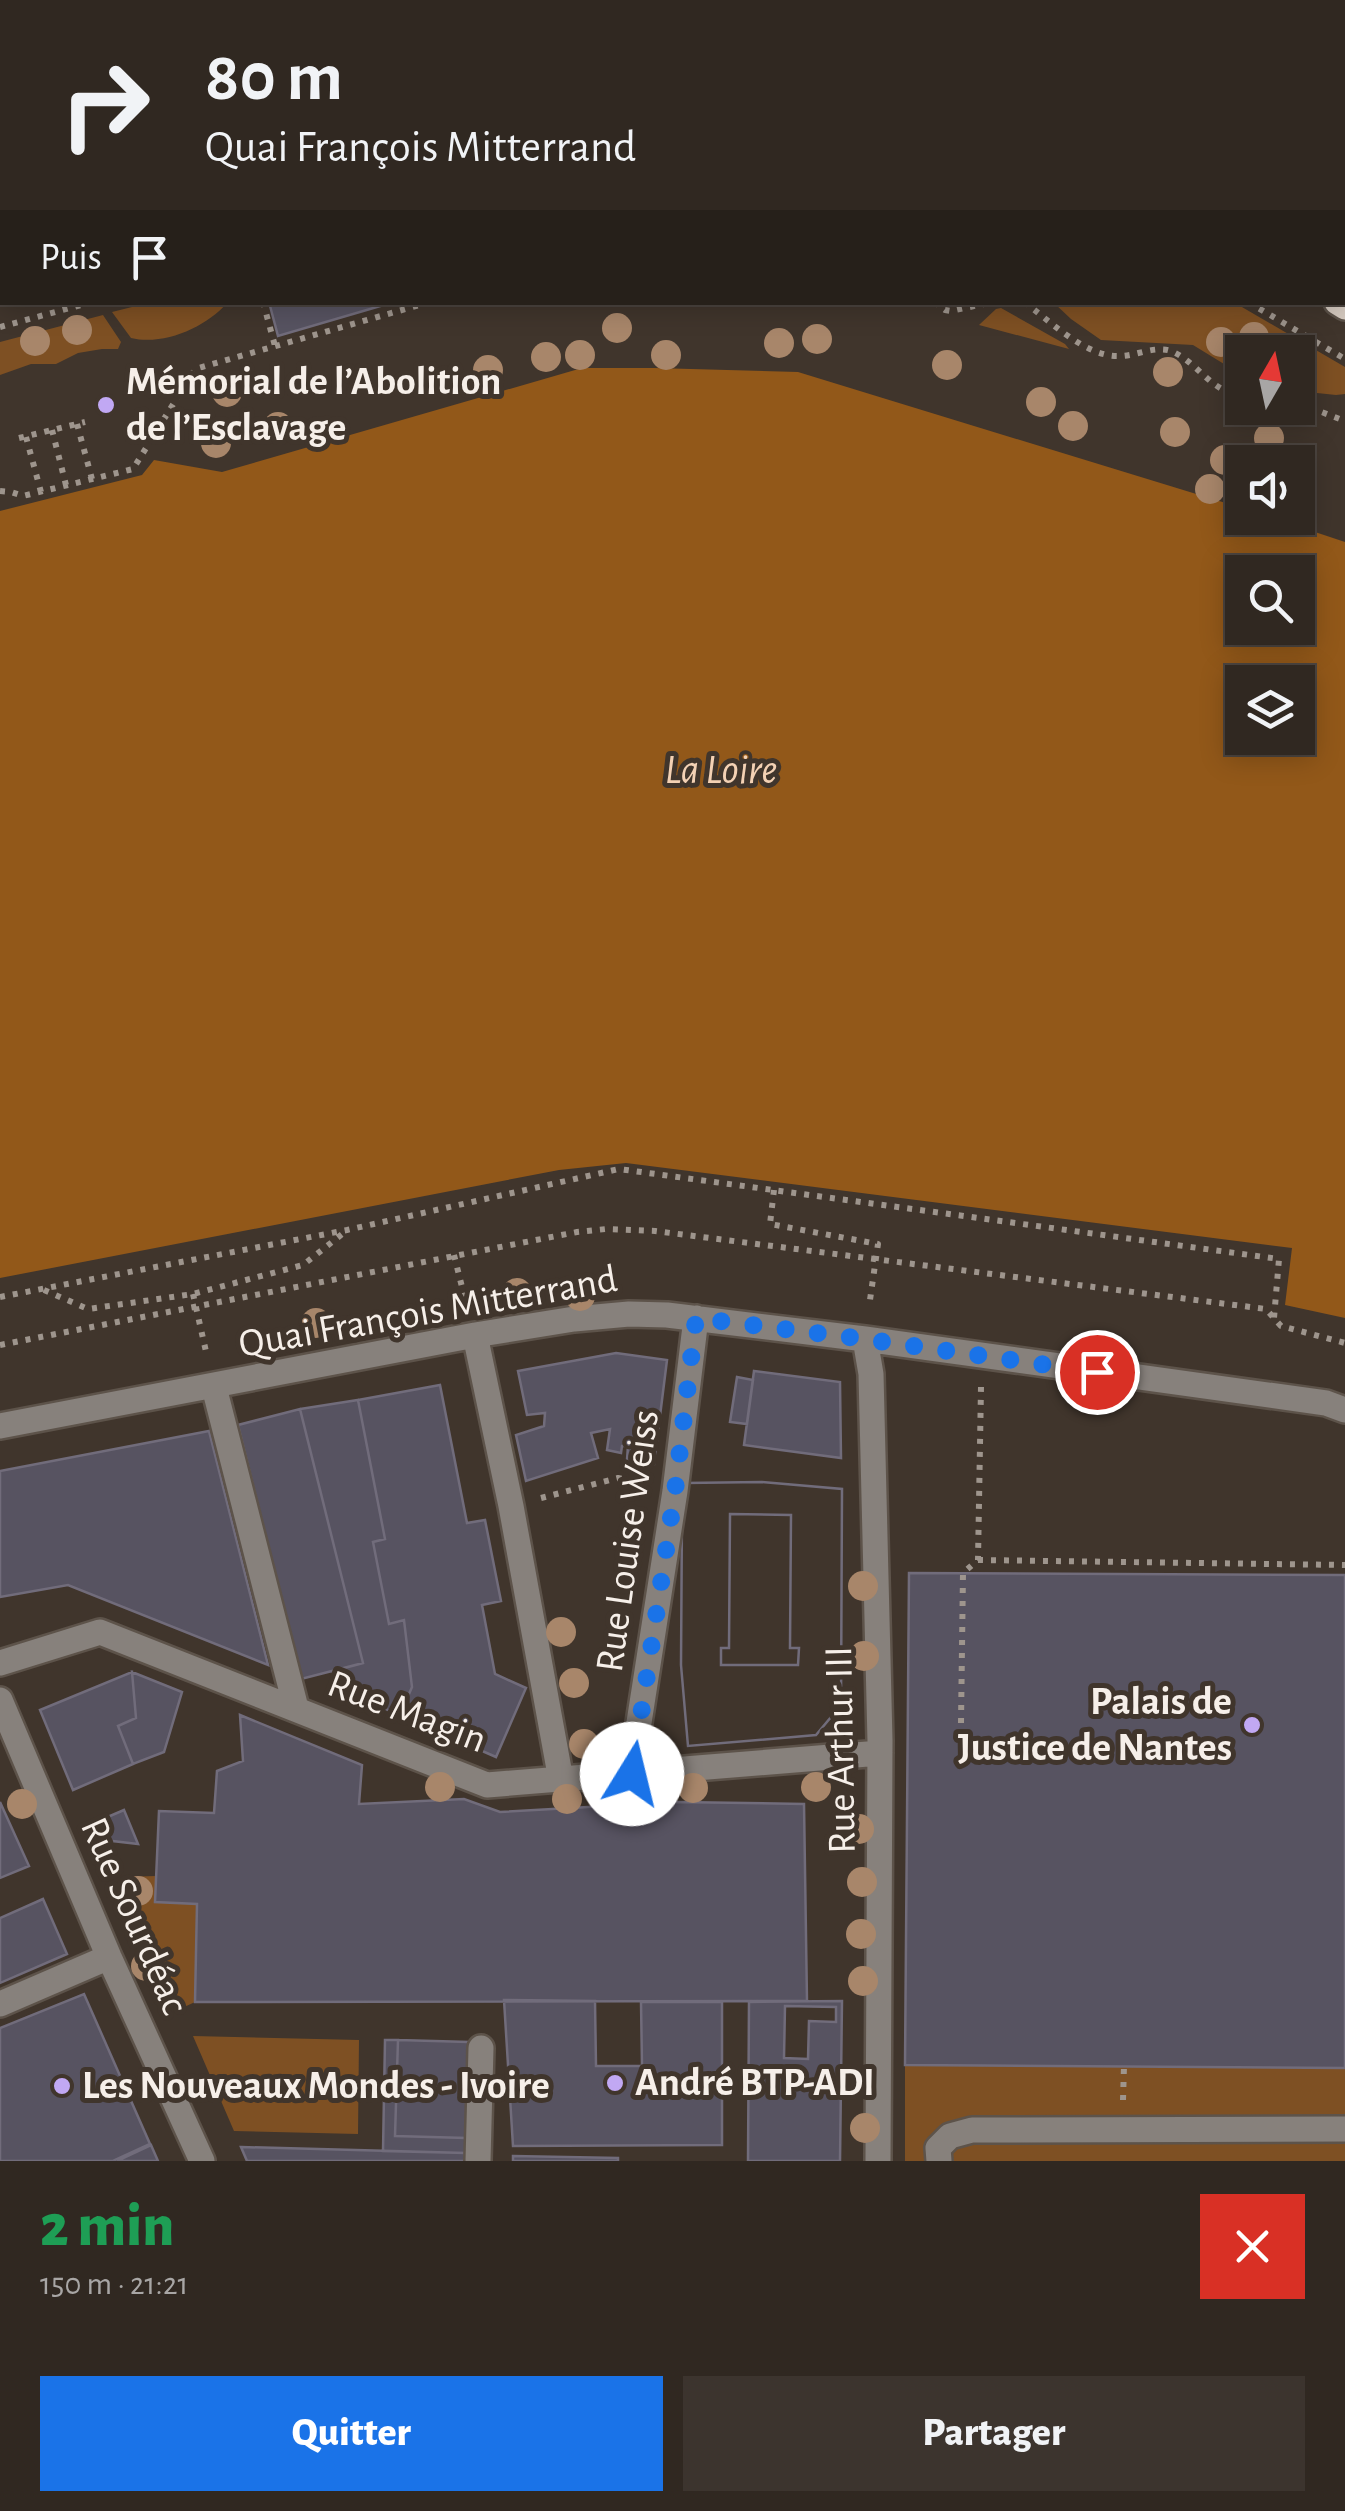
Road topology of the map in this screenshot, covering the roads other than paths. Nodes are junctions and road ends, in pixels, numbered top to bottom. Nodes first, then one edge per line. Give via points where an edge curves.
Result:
1 (696, 1318) junction
2 (475, 1334) junction
3 (864, 1339) junction
4 (214, 1387) junction
5 (1345, 1410) edge
6 (0, 1426) edge
7 (0, 1663) edge
8 (0, 1700) edge
9 (296, 1708) junction
10 (880, 1753) junction
11 (632, 1774) junction
12 (561, 1780) junction
13 (109, 1957) junction
14 (0, 2004) edge
15 (481, 2048) dead end
16 (1345, 2129) edge
17 (202, 2161) edge
18 (478, 2161) edge
19 (878, 2161) edge
20 (938, 2161) edge

1 - 2 street, Quai François Mitterrand via 629,1314
1 - 3 street, Quai François Mitterrand
1 - 11 street, Rue Louise Weiss
2 - 4 street, Quai François Mitterrand
2 - 12 street, Rue Louise Weiss
3 - 5 street, Quai François Mitterrand
3 - 10 street, Rue Arthur III via 871,1374
4 - 6 street, Quai François Mitterrand
4 - 9 street
7 - 9 street, Rue Magin via 100,1632
8 - 13 street, Rue Sourdéac
9 - 12 street, Rue Magin via 487,1784
10 - 11 street, Rue Magin
10 - 19 street, Rue Arthur III
11 - 12 street, Rue Magin
13 - 14 street
13 - 17 street, Rue Sourdéac
15 - 18 street
16 - 20 street via 972,2130 950,2136 938,2148

